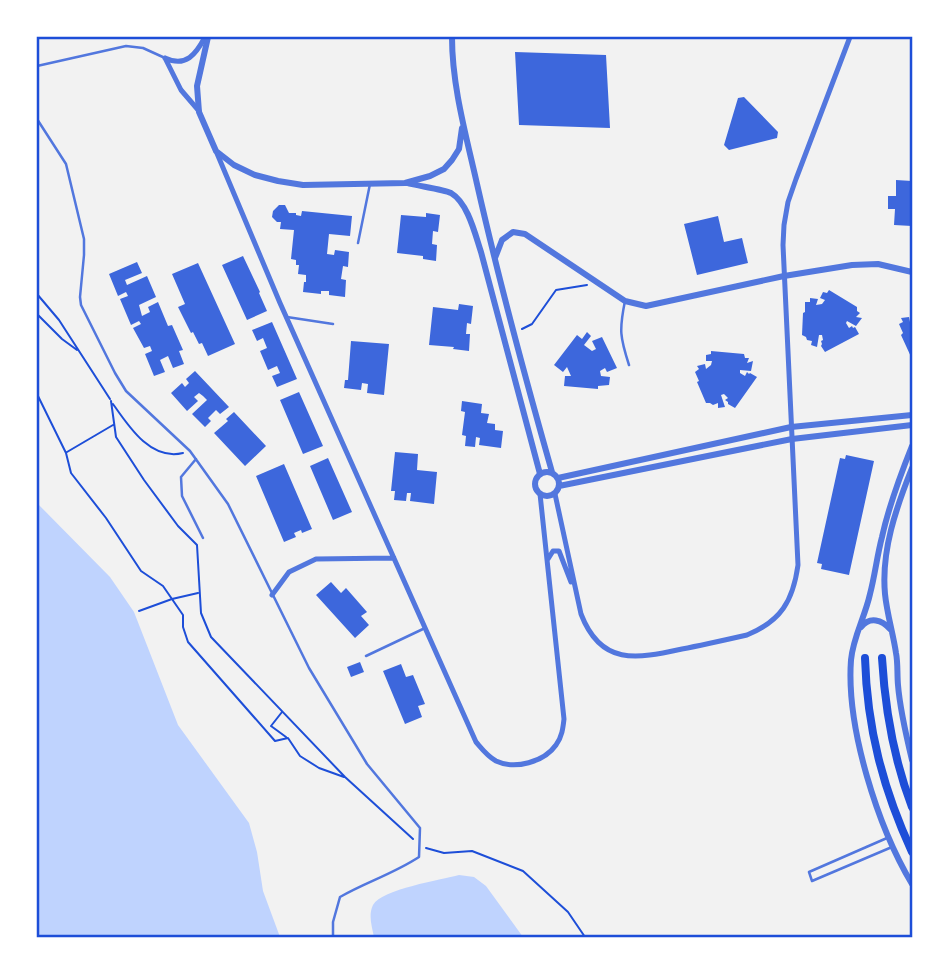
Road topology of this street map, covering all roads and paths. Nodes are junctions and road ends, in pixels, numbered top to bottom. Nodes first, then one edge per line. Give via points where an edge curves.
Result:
1 (206, 37) edge
2 (452, 37) edge
3 (850, 37) edge
4 (165, 58) junction
5 (37, 66) edge
6 (199, 112) junction
7 (37, 118) edge
8 (463, 121) junction
9 (216, 151) junction
10 (405, 183) junction
11 (370, 184) junction
12 (358, 243) dead end
13 (495, 258) junction
14 (912, 271) edge
15 (784, 276) junction
16 (598, 283) junction
17 (37, 294) edge
18 (625, 301) junction
19 (37, 314) edge
20 (287, 317) junction
21 (333, 324) dead end
22 (513, 334) junction
23 (78, 351) junction
24 (629, 365) dead end
25 (37, 394) edge
26 (111, 401) junction
27 (912, 415) edge
28 (114, 425) junction
29 (912, 425) edge
30 (791, 427) junction
31 (792, 439) junction
32 (912, 446) edge
33 (190, 452) junction
34 (66, 453) junction
35 (195, 459) junction
36 (912, 468) edge
37 (552, 472) junction
38 (540, 474) junction
39 (558, 478) junction
40 (559, 486) junction
41 (540, 494) junction
42 (555, 494) junction
43 (203, 538) dead end
44 (394, 558) junction
45 (548, 560) junction
46 (575, 592) junction
47 (200, 593) junction
48 (272, 595) junction
49 (172, 599) junction
50 (139, 611) dead end
51 (426, 628) junction
52 (893, 634) junction
53 (855, 636) junction
54 (366, 656) dead end
55 (865, 658) dead end
56 (882, 658) dead end
57 (282, 711) junction
58 (288, 738) junction
59 (912, 760) edge
60 (345, 777) junction
61 (912, 807) edge
62 (888, 838) junction
63 (420, 846) junction
64 (892, 847) junction
65 (912, 852) edge
66 (912, 884) edge
67 (333, 937) edge
68 (585, 937) edge

1 - 4 street via 190,57 174,62
1 - 6 street via 197,86
2 - 8 street
3 - 15 street via 788,202
4 - 5 lane via 126,46
4 - 6 street via 181,90
6 - 9 street
7 - 33 lane via 66,164 84,239 81,305 126,391
8 - 10 street via 453,160 430,176
8 - 13 street
9 - 11 street via 234,165 278,181
9 - 20 street
10 - 11 street
10 - 38 street via 451,193 472,223
11 - 12 lane
13 - 16 street via 502,240 513,232 525,234
13 - 22 street
14 - 15 street via 878,264 852,265
15 - 18 street via 646,306
15 - 30 street
16 - 18 street
16 - 22 path via 556,290 532,324
17 - 23 path
18 - 24 lane via 620,338
19 - 23 path
20 - 21 lane
20 - 44 street
22 - 37 street
23 - 26 path
25 - 34 path
26 - 28 path
26 - 33 path via 133,433 159,452
27 - 30 street
28 - 34 path
28 - 47 path via 116,437 144,480 197,545
29 - 31 street
30 - 31 street
30 - 39 street
31 - 40 street
31 - 46 street via 798,565 791,597 774,620 747,635 629,657 597,642 586,627
32 - 53 street
33 - 35 lane
34 - 49 path via 71,473 141,571 163,586
35 - 43 lane via 181,477 182,496
35 - 48 lane via 228,504
36 - 52 street via 884,562
37 - 38 street
37 - 39 street
38 - 41 street via 535,484
39 - 40 street
40 - 42 street
41 - 42 street
41 - 45 street
42 - 46 street
44 - 48 street via 316,559 289,572
44 - 51 street
45 - 46 street via 553,551 559,551
45 - 51 street via 564,719 557,744 547,755 512,765 485,753
47 - 49 path
47 - 57 path via 201,613 211,637
48 - 63 lane via 309,668 367,764 420,828
49 - 50 path
49 - 58 path via 183,615 188,642 275,741
51 - 54 lane
52 - 53 street via 882,622 873,620 864,623
52 - 59 street
53 - 62 street via 850,672 853,714
55 - 65 main road via 875,747
56 - 61 main road via 893,743
57 - 58 path via 271,726
57 - 60 path
58 - 60 path via 300,756
60 - 63 path
62 - 64 street
62 - 64 lane via 808,872 812,881
63 - 67 lane via 419,856 401,868 340,897
63 - 68 path via 444,853 472,851 523,871 568,912
64 - 66 street

